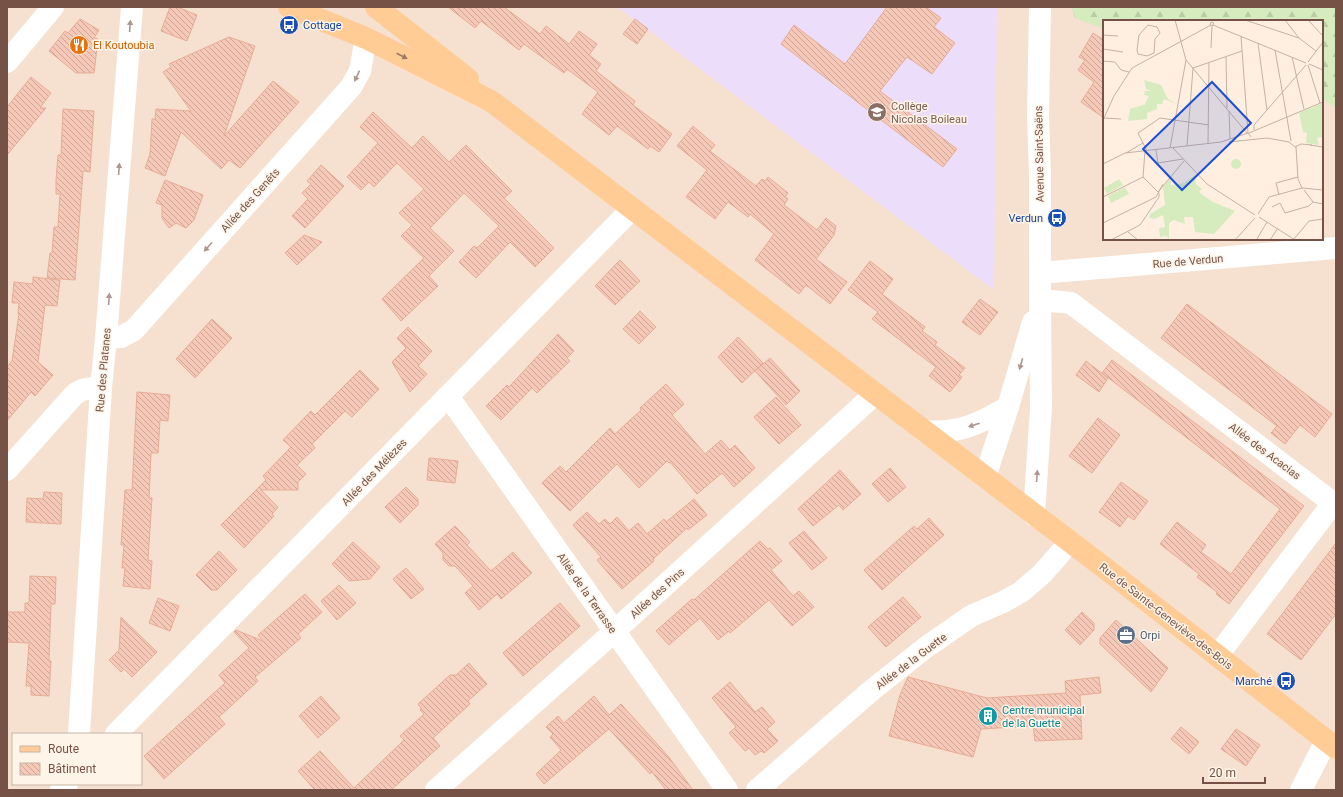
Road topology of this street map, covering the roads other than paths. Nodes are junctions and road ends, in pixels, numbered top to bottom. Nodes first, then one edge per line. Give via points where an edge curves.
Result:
1 (53, 7) edge
2 (132, 7) edge
3 (289, 7) edge
4 (376, 7) edge
5 (1040, 7) edge
6 (366, 38) junction
7 (7, 62) edge
8 (491, 101) junction
9 (632, 209) junction
10 (1336, 248) edge
11 (1040, 273) junction
12 (1040, 300) junction
13 (106, 338) junction
14 (101, 388) junction
15 (875, 394) junction
16 (448, 396) junction
17 (1008, 407) junction
18 (924, 431) junction
19 (7, 470) edge
20 (985, 477) junction
21 (1034, 514) junction
22 (1070, 542) junction
23 (615, 632) junction
24 (1218, 655) junction
25 (79, 733) edge
26 (117, 733) edge
27 (1331, 744) edge
28 (436, 790) edge
29 (727, 790) edge
30 (757, 790) edge
31 (1301, 790) edge

1 - 7 street
13 -> 2 street, Rue des Platanes
3 - 6 main road
4 - 8 main road
5 - 11 street, Avenue Saint-Saëns
6 -> 8 main road
6 -> 13 street, Allée des Genêts via 360,70 351,87 134,330 121,338
8 - 9 main road, Rue de Sainte-Geneviève-des-Bois
9 - 15 main road, Rue de Sainte-Geneviève-des-Bois
9 - 16 street, Allée des Mélèzes
10 - 11 street, Rue de Verdun
11 - 12 street, Avenue Saint-Saëns
12 -> 17 street, Avenue Saint-Saëns
21 -> 12 street, Avenue Saint-Saëns via 1041,408
12 - 24 street, Allée des Acacias via 1071,303 1333,503
13 - 14 street, Rue des Platanes
14 - 19 street via 85,388 74,395
14 - 25 street, Rue des Platanes
15 - 18 main road, Rue de Sainte-Geneviève-des-Bois
15 - 23 street, Allée des Pins
16 - 23 street, Allée de la Terrasse
16 - 26 street, Allée des Mélèzes
17 -> 18 street via 977,424 941,432
17 - 20 street, Avenue Saint-Saëns
18 - 20 main road, Rue de Sainte-Geneviève-des-Bois
20 - 21 main road, Rue de Sainte-Geneviève-des-Bois
21 - 22 main road, Rue de Sainte-Geneviève-des-Bois
22 - 24 main road, Rue de Sainte-Geneviève-des-Bois
22 - 30 street, Allée de la Guette via 1042,574 1021,592 971,616 925,648 872,690
23 - 28 street, Allée des Pins
23 - 29 street, Allée de la Terrasse
24 - 27 main road, Rue de Sainte-Geneviève-des-Bois
27 - 31 street via 1319,752

